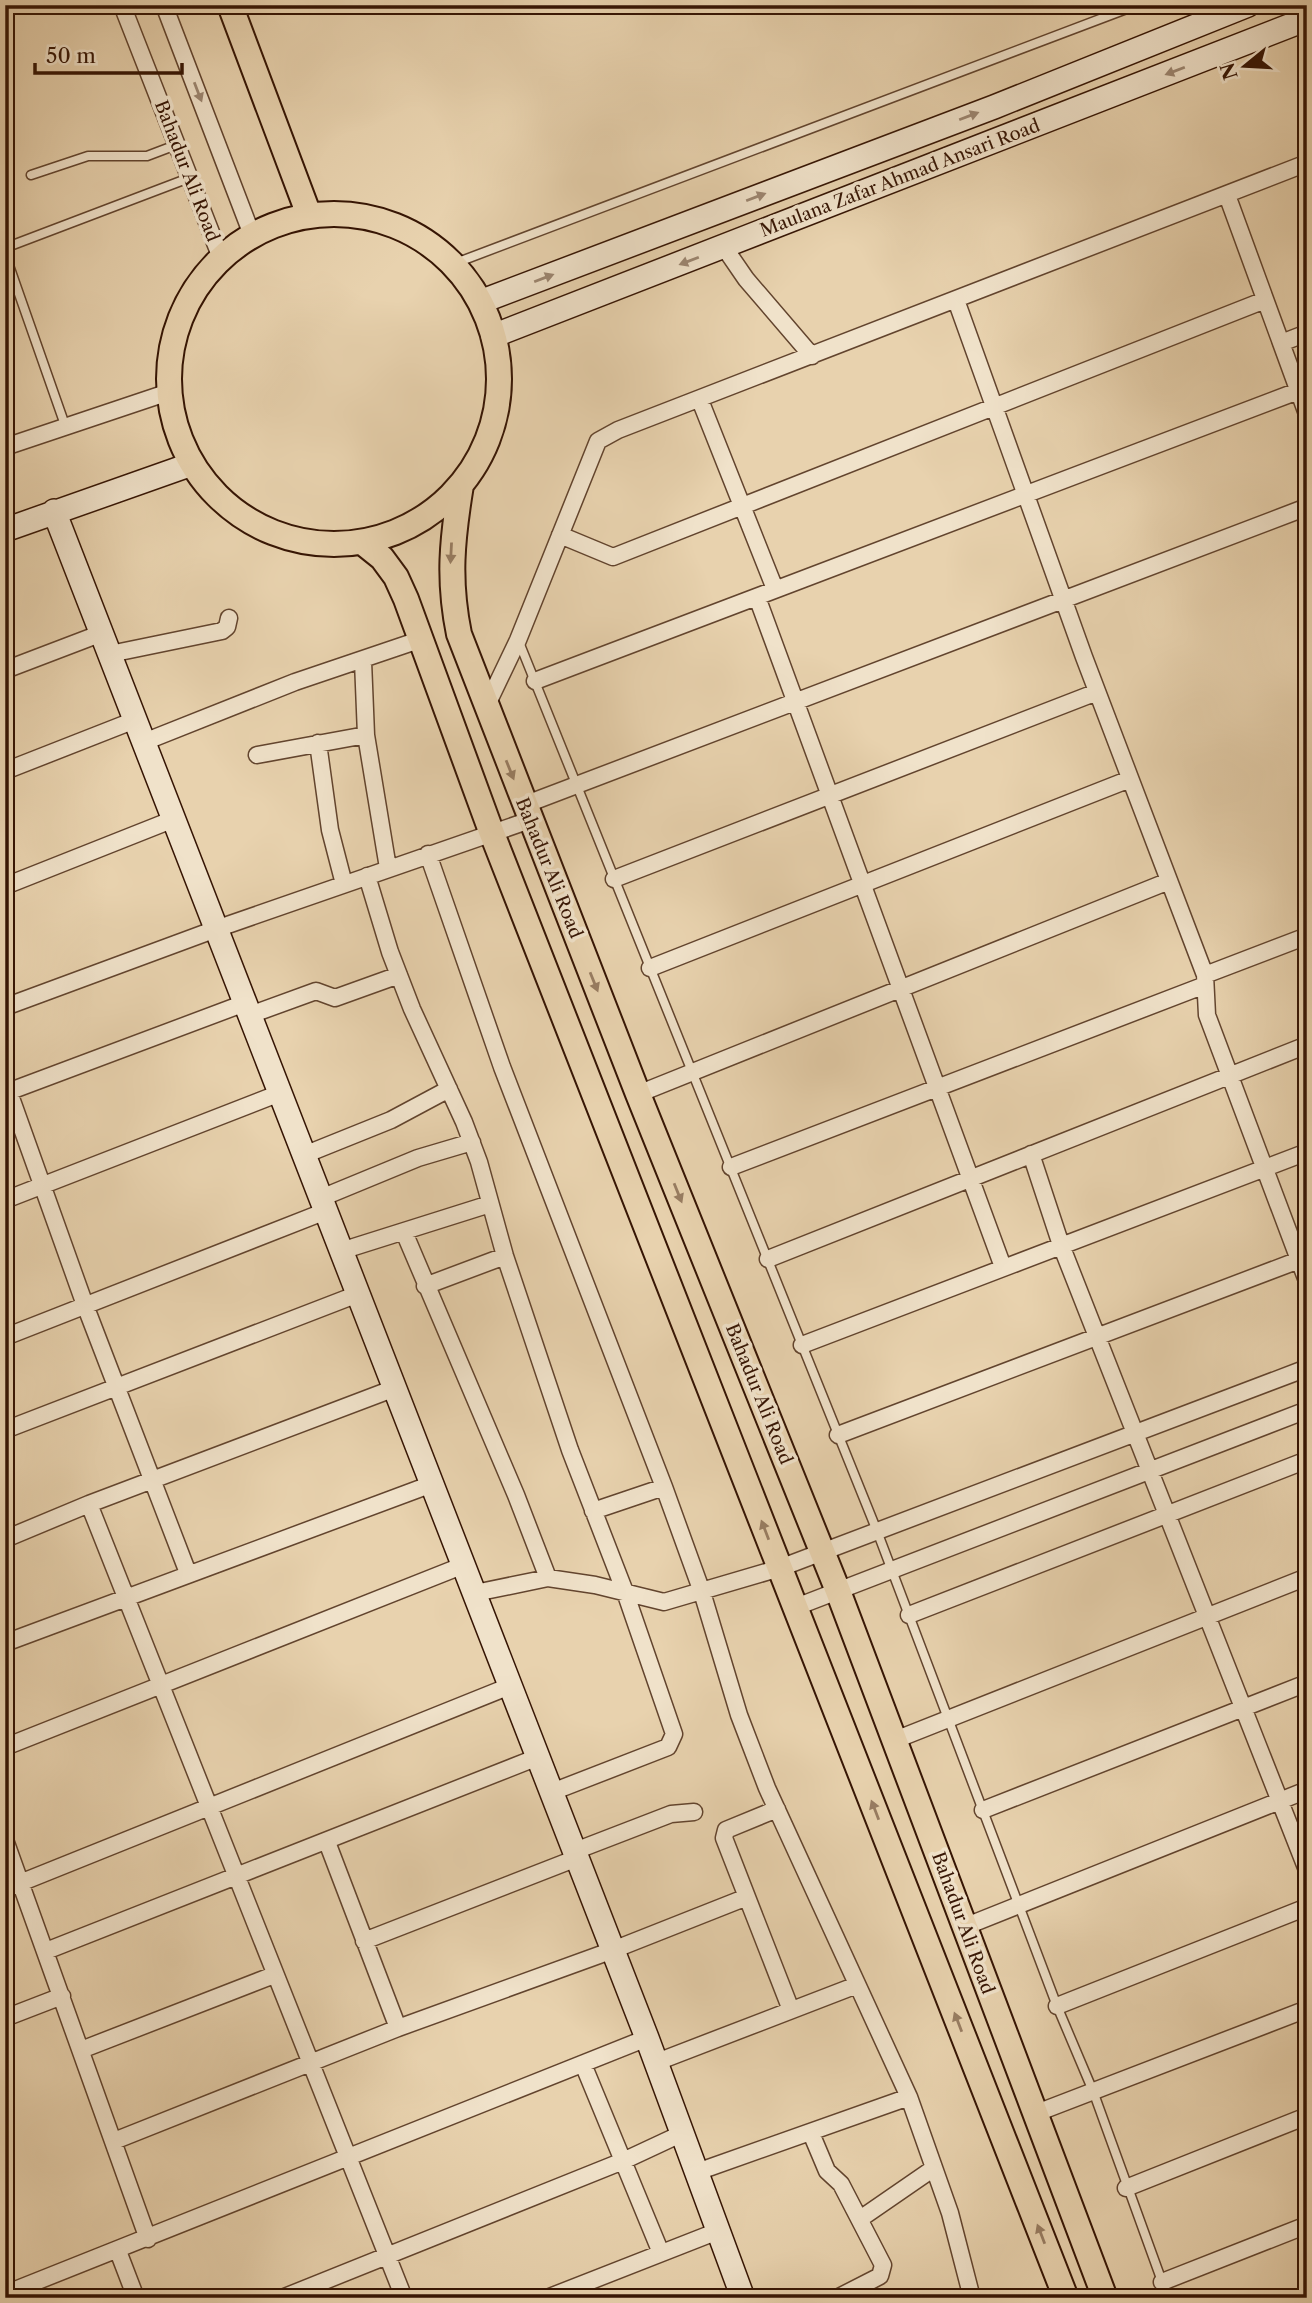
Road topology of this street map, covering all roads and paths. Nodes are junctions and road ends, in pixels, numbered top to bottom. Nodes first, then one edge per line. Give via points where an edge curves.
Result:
1 (122, 5) edge
2 (164, 5) edge
3 (230, 5) edge
4 (1137, 5) edge
5 (1248, 5) edge
6 (1307, 19) edge
7 (176, 145) junction
8 (1307, 163) edge
9 (31, 175) dead end
10 (189, 178) junction
11 (1227, 195) junction
12 (309, 215) junction
13 (252, 235) junction
14 (724, 247) junction
15 (5, 254) edge
16 (221, 258) junction
17 (453, 264) junction
18 (956, 300) junction
19 (1265, 300) junction
20 (480, 302) junction
21 (1307, 333) edge
22 (493, 336) junction
23 (1281, 343) junction
24 (812, 356) junction
25 (1298, 391) junction
26 (169, 392) junction
27 (700, 400) junction
28 (994, 405) junction
29 (1307, 414) edge
30 (65, 425) junction
31 (5, 447) edge
32 (192, 464) junction
33 (461, 485) junction
34 (1025, 493) junction
35 (743, 506) junction
36 (1307, 507) edge
37 (54, 510) junction
38 (5, 530) edge
39 (560, 535) junction
40 (362, 542) junction
41 (775, 589) junction
42 (757, 597) junction
43 (1063, 599) junction
44 (229, 618) dead end
45 (422, 639) junction
46 (518, 639) junction
47 (106, 644) junction
48 (363, 661) junction
49 (5, 670) edge
50 (535, 681) junction
51 (1097, 692) junction
52 (795, 701) junction
53 (485, 707) junction
54 (135, 720) junction
55 (366, 735) junction
56 (144, 742) junction
57 (318, 743) junction
58 (257, 755) dead end
59 (5, 771) edge
60 (1130, 779) junction
61 (576, 784) junction
62 (830, 796) junction
63 (527, 812) junction
64 (174, 819) junction
65 (491, 831) junction
66 (428, 854) junction
67 (388, 868) junction
68 (367, 876) junction
69 (614, 879) junction
70 (1169, 881) junction
71 (344, 884) junction
72 (862, 884) junction
73 (5, 886) edge
74 (216, 929) junction
75 (1307, 936) edge
76 (650, 968) junction
77 (399, 975) junction
78 (1205, 980) junction
79 (901, 989) junction
80 (5, 1007) edge
81 (248, 1009) junction
82 (1307, 1045) edge
83 (693, 1073) junction
84 (1230, 1075) junction
85 (7, 1088) edge
86 (937, 1088) junction
87 (449, 1089) junction
88 (280, 1093) junction
89 (638, 1094) junction
90 (472, 1142) junction
91 (1307, 1152) edge
92 (1031, 1154) junction
93 (304, 1155) junction
94 (731, 1167) junction
95 (1265, 1168) junction
96 (970, 1178) junction
97 (44, 1185) junction
98 (5, 1200) edge
99 (324, 1204) junction
100 (490, 1204) junction
101 (404, 1232) junction
102 (1061, 1245) junction
103 (341, 1251) junction
104 (505, 1256) junction
105 (1303, 1258) edge
106 (768, 1259) junction
107 (1003, 1267) junction
108 (1307, 1281) edge
109 (425, 1286) junction
110 (358, 1294) junction
111 (85, 1305) junction
112 (5, 1337) edge
113 (1097, 1337) junction
114 (802, 1345) junction
115 (1307, 1368) edge
116 (116, 1387) junction
117 (395, 1388) junction
118 (1307, 1410) edge
119 (5, 1430) edge
120 (1135, 1433) junction
121 (838, 1435) junction
122 (1307, 1460) edge
123 (1149, 1471) junction
124 (152, 1480) junction
125 (432, 1484) junction
126 (664, 1487) junction
127 (89, 1504) junction
128 (593, 1511) junction
129 (1167, 1515) junction
130 (877, 1531) junction
131 (5, 1539) edge
132 (823, 1552) junction
133 (464, 1565) junction
134 (780, 1568) junction
135 (892, 1570) junction
136 (188, 1573) junction
137 (1307, 1577) edge
138 (548, 1578) junction
139 (838, 1591) junction
140 (625, 1592) junction
141 (702, 1592) junction
142 (475, 1593) junction
143 (125, 1596) junction
144 (796, 1607) junction
145 (909, 1615) junction
146 (1207, 1616) junction
147 (5, 1643) edge
148 (1307, 1683) edge
149 (160, 1686) junction
150 (510, 1686) junction
151 (1243, 1708) junction
152 (948, 1717) junction
153 (895, 1740) junction
154 (5, 1748) edge
155 (538, 1757) junction
156 (1307, 1790) edge
157 (552, 1792) junction
158 (1279, 1800) junction
159 (207, 1808) junction
160 (777, 1809) junction
161 (983, 1810) junction
162 (694, 1812) dead end
163 (5, 1840) edge
164 (327, 1842) junction
165 (576, 1854) junction
166 (1307, 1870) edge
167 (236, 1878) junction
168 (22, 1883) junction
169 (5, 1889) edge
170 (747, 1897) junction
171 (1019, 1905) junction
172 (1307, 1907) edge
173 (964, 1927) junction
174 (364, 1941) junction
175 (613, 1950) junction
176 (46, 1951) junction
177 (274, 1975) junction
178 (857, 1985) junction
179 (62, 1996) junction
180 (1057, 2006) junction
181 (791, 2010) junction
182 (1306, 2012) edge
183 (5, 2018) edge
184 (398, 2028) junction
185 (648, 2038) junction
186 (82, 2050) junction
187 (657, 2062) junction
188 (310, 2063) junction
189 (583, 2064) junction
190 (1093, 2091) junction
191 (909, 2097) junction
192 (1034, 2114) junction
193 (1307, 2116) edge
194 (683, 2133) junction
195 (811, 2133) junction
196 (114, 2141) junction
197 (348, 2158) junction
198 (623, 2161) junction
199 (934, 2168) junction
200 (697, 2172) junction
201 (1126, 2188) junction
202 (860, 2219) junction
203 (1307, 2225) edge
204 (718, 2231) junction
205 (148, 2239) junction
206 (118, 2251) junction
207 (661, 2253) junction
208 (387, 2256) junction
209 (1162, 2282) junction
210 (5, 2294) edge
211 (136, 2298) edge
212 (282, 2298) edge
213 (404, 2298) edge
214 (547, 2298) edge
215 (743, 2298) edge
216 (836, 2298) edge
217 (972, 2298) edge
218 (1066, 2298) edge
219 (1105, 2298) edge
220 (1168, 2298) edge

1 - 7 street, Bahadur Ali Road
2 -> 13 street
3 - 12 main road
4 - 17 lane
20 -> 5 street, Maulana Zafar Ahmad Ansari Road via 994,107
6 -> 14 street, Maulana Zafar Ahmad Ansari Road
7 - 9 lane via 147,156 88,156
7 - 10 street, Bahadur Ali Road
8 - 11 street
10 - 15 lane via 10,246
10 - 16 street, Bahadur Ali Road
11 - 18 street
11 - 19 street
12 - 13 main road
12 - 17 main road via 354,214 376,219 418,236
13 - 16 main road
14 -> 22 street, Maulana Zafar Ahmad Ansari Road
14 - 24 street
15 - 30 lane
16 - 26 main road via 197,286 180,319 169,367
17 - 20 main road
18 - 24 street
18 - 28 street
19 - 23 street
19 - 28 street
20 - 22 main road
21 - 23 street
22 - 33 main road via 498,358 497,403 484,447
23 - 25 street
24 - 27 street
25 - 29 street
25 - 34 street
26 - 30 street
26 - 32 main road via 173,417
27 - 35 street
27 - 39 street via 598,440
28 - 34 street
28 - 35 street
30 - 31 street
32 - 37 street
32 - 40 main road via 237,513 276,534 318,544
33 - 40 main road via 416,522
33 -> 53 main road, Bahadur Ali Road via 451,546 452,600
34 - 41 street
34 - 43 street
35 - 39 street via 613,557
35 - 41 street
36 - 43 street
37 - 38 street
37 - 47 street
39 - 46 street
40 - 45 main road via 396,577
41 - 42 street
42 - 50 street
42 - 52 street
43 - 51 street
43 - 52 street
44 - 47 street via 222,631
45 - 48 street
45 - 65 main road
46 - 50 lane
46 - 53 street
47 - 49 street
47 - 54 street
48 - 55 street
48 - 56 street via 295,682
50 - 61 lane
51 - 60 street
51 - 62 street
52 - 61 street
52 - 62 street
53 -> 63 main road, Bahadur Ali Road
54 - 56 street
54 - 59 street
55 - 57 street
55 - 67 street
56 - 64 street
57 - 58 street
57 - 71 street via 330,830
60 - 70 street
60 - 72 street
61 - 63 street
61 - 69 lane
62 - 69 street
62 - 72 street
63 - 65 street
63 -> 89 main road, Bahadur Ali Road
64 - 73 street
64 - 74 street
65 - 66 street
134 -> 65 main road
66 - 67 street
66 - 126 street via 521,1117
67 - 68 street
68 - 71 street
68 - 77 street
69 - 76 lane
70 - 78 street
70 - 79 street
71 - 74 street
72 - 76 street
72 - 79 street
74 - 80 street
74 - 81 street
75 - 78 street
76 - 83 lane
77 - 81 street via 335,999 316,991
77 - 87 street
78 - 84 street via 1207,1015
78 - 86 street
79 - 83 street
79 - 86 street
81 - 85 street
81 - 88 street
82 - 84 street
83 - 89 street
83 - 94 lane
84 - 92 street
84 - 95 street
85 - 97 street
86 - 94 street
86 - 96 street
87 - 90 street
87 - 93 street via 391,1120
88 - 93 street
88 - 97 street
89 -> 132 main road, Bahadur Ali Road
90 - 99 street via 418,1158
90 - 100 street
91 - 95 street
92 - 96 street
92 - 102 street
93 - 99 street
94 - 106 lane
95 - 102 street
95 - 105 street
96 - 106 street
96 - 107 street
97 - 98 street
97 - 111 street
99 - 103 street
99 - 111 street
100 - 101 street
100 - 104 street
101 - 103 street
101 - 109 street
102 - 107 street
102 - 113 street
103 - 110 street
104 - 109 street
104 - 128 street
105 - 108 street
105 - 113 street
106 - 114 lane
107 - 114 street
109 - 138 street
110 - 116 street
110 - 117 street
111 - 112 street
111 - 116 street
113 - 120 street
113 - 121 street
114 - 121 lane
115 - 120 street
116 - 119 street
116 - 124 street
117 - 124 street
117 - 125 street
118 - 123 street
120 - 123 street
120 - 130 street
121 - 130 lane
122 - 129 street
123 - 129 street
123 - 135 street
124 - 127 street
124 - 136 street
125 - 133 street
125 - 136 street
126 - 128 street
126 - 141 street
127 - 131 street
127 - 143 street
128 - 140 street
129 - 145 street
129 - 146 street
130 - 132 street
130 - 135 lane
132 - 134 street
132 - 139 main road, Bahadur Ali Road
133 - 142 street
133 - 149 street
134 - 141 street
134 - 144 main road
135 - 139 street
135 - 145 lane
136 - 143 street
137 - 146 street
138 - 140 street
138 - 142 street
139 - 144 street
139 - 153 main road, Bahadur Ali Road
140 - 141 street via 664,1602
140 - 157 street via 674,1734 672,1741 668,1747
141 - 160 street via 739,1715
142 - 150 street
143 - 147 street
143 - 149 street
218 -> 144 main road
145 - 152 lane
146 - 151 street
146 - 152 street
148 - 151 street
149 - 154 street
149 - 159 street
150 - 155 street
150 - 159 street
151 - 158 street
151 - 161 street
152 - 153 street
152 - 161 lane
153 - 173 main road, Bahadur Ali Road
155 - 157 street
155 - 164 street
156 - 158 street
157 - 165 street
158 - 166 street
158 - 171 street
159 - 167 street
159 - 168 street
160 - 170 street via 726,1830 724,1835
160 - 178 street
161 - 171 lane
162 - 165 street via 671,1814
163 - 168 street
164 - 167 street
164 - 174 street
165 - 174 street
165 - 175 street
167 - 176 street
167 - 177 street
168 - 169 street
168 - 176 street
170 - 175 street
170 - 181 street
171 - 173 street
171 - 180 lane
172 - 180 street
173 - 192 main road, Bahadur Ali Road
174 - 184 street
175 - 184 street
175 - 185 street
176 - 179 street
177 - 186 street
177 - 188 street
178 - 181 street
178 - 191 street
179 - 183 street
179 - 186 street
180 - 190 lane
181 - 187 street
182 - 190 street
184 - 188 street
185 - 187 street
185 - 189 street
186 - 196 street
187 - 194 street
188 - 196 street
188 - 197 street
189 - 197 street
189 - 198 street
190 - 192 street
190 - 201 lane
191 - 195 street
191 - 199 street
192 - 219 main road, Bahadur Ali Road
193 - 201 street
194 - 198 street
194 - 200 street
195 - 200 street
195 - 202 street via 827,2171 841,2185
196 - 205 street
197 - 205 street
197 - 208 street
198 - 207 street
198 - 208 street
199 - 202 street
199 - 217 street
200 - 204 street
201 - 209 lane
202 - 216 street via 883,2271
203 - 209 street
204 - 207 street
204 - 215 street
205 - 206 street
206 - 210 street
206 - 211 street
207 - 214 street
208 - 212 street
208 - 213 street
209 - 220 lane

